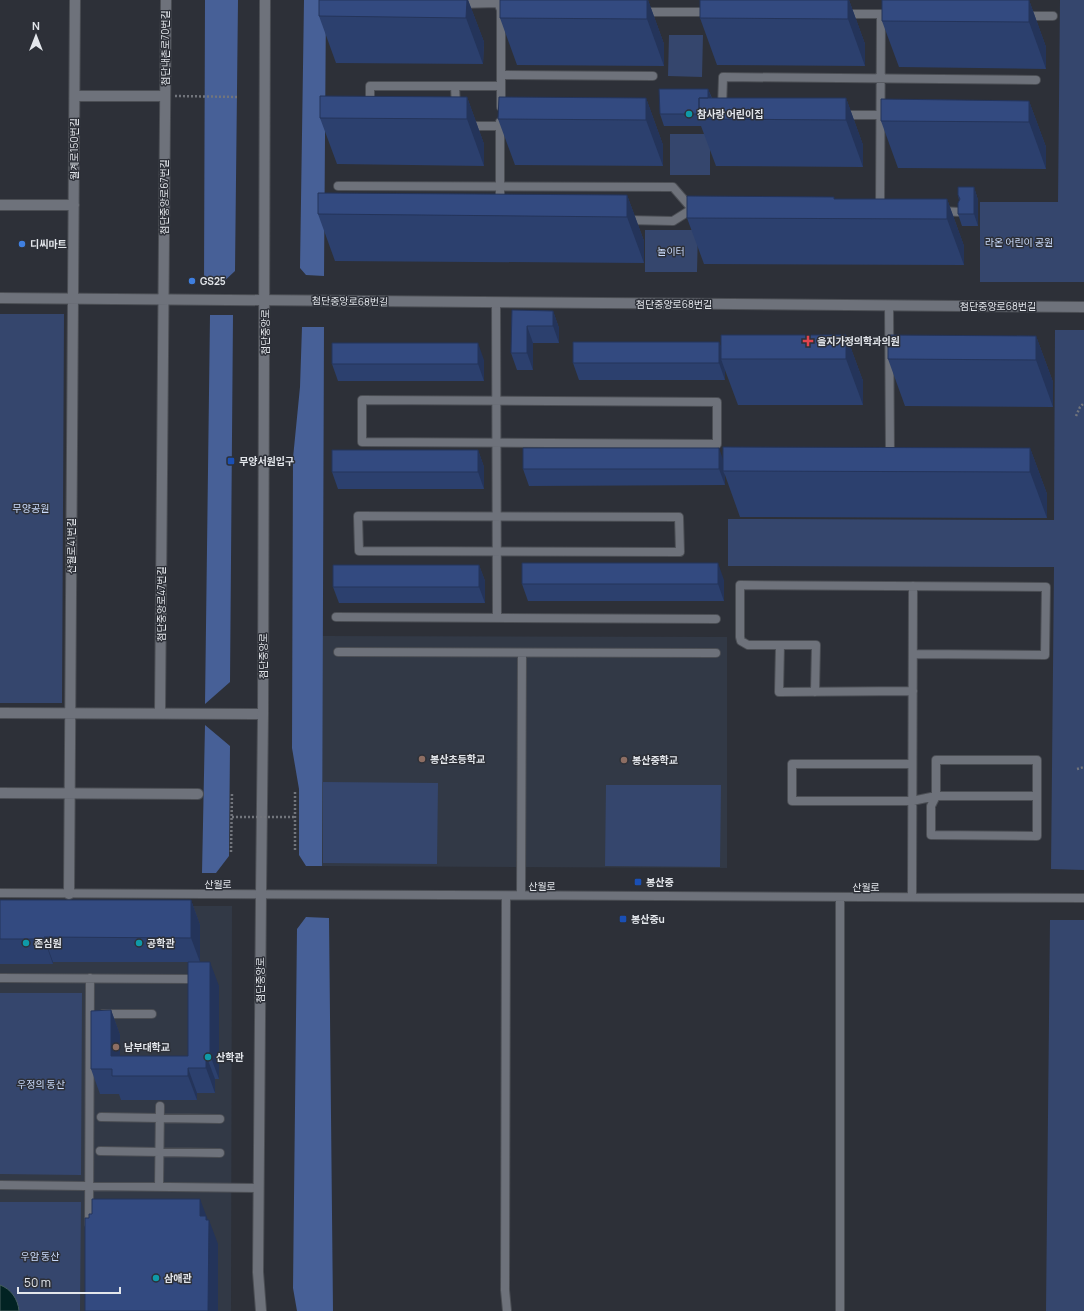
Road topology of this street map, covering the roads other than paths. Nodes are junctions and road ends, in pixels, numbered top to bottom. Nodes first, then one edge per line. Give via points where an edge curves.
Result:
1 (76, 0) edge
2 (166, 0) edge
3 (265, 0) edge
4 (452, 4) edge
5 (501, 6) edge
6 (635, 12) edge
7 (722, 12) edge
8 (832, 14) edge
9 (881, 14) junction
10 (897, 14) edge
11 (1014, 16) edge
12 (1053, 16) dead end
13 (501, 75) junction
14 (653, 76) dead end
15 (882, 78) junction
16 (1036, 80) dead end
17 (455, 86) junction
18 (501, 86) junction
19 (75, 96) junction
20 (165, 96) junction
21 (371, 112) edge
22 (456, 113) edge
23 (730, 114) edge
24 (833, 115) edge
25 (881, 115) junction
26 (904, 116) edge
27 (456, 126) edge
28 (500, 126) junction
29 (338, 186) dead end
30 (500, 187) junction
31 (0, 205) edge
32 (74, 206) junction
33 (692, 209) junction
34 (707, 209) edge
35 (880, 210) edge
36 (935, 211) edge
37 (959, 212) edge
38 (500, 213) edge
39 (618, 220) edge
40 (0, 298) edge
41 (73, 298) junction
42 (163, 299) junction
43 (265, 300) junction
44 (496, 303) junction
45 (889, 306) junction
46 (1084, 307) edge
47 (496, 401) junction
48 (496, 443) junction
49 (890, 466) edge
50 (162, 494) joint
51 (497, 516) junction
52 (497, 552) junction
53 (913, 586) junction
54 (336, 617) dead end
55 (497, 618) junction
56 (716, 619) dead end
57 (780, 645) junction
58 (338, 652) dead end
59 (522, 653) junction
60 (716, 653) dead end
61 (913, 654) junction
62 (913, 691) junction
63 (815, 692) junction
64 (0, 713) edge
65 (70, 713) junction
66 (160, 713) junction
67 (263, 714) junction
68 (912, 764) junction
69 (0, 793) edge
70 (69, 794) junction
71 (198, 794) dead end
72 (936, 796) junction
73 (1037, 796) junction
74 (912, 801) junction
75 (0, 893) edge
76 (69, 894) junction
77 (261, 894) junction
78 (506, 896) junction
79 (521, 896) junction
80 (840, 897) junction
81 (912, 897) junction
82 (1084, 898) edge
83 (0, 978) edge
84 (90, 978) junction
85 (191, 979) edge
86 (90, 1014) junction
87 (152, 1014) dead end
88 (160, 1106) dead end
89 (101, 1117) dead end
90 (160, 1118) junction
91 (220, 1119) dead end
92 (100, 1151) dead end
93 (160, 1152) junction
94 (220, 1153) dead end
95 (0, 1185) edge
96 (89, 1186) junction
97 (159, 1187) junction
98 (259, 1188) junction
99 (89, 1233) edge
100 (261, 1311) edge
101 (507, 1311) edge
102 (840, 1311) edge

1 - 19 street, 월계로150번길
2 - 20 street, 첨단내촌로70번길
3 - 43 street, 첨단중앙로
4 - 5 lane
5 - 13 lane
6 - 7 lane
8 - 9 lane
9 - 10 lane
9 - 15 lane
11 - 12 lane
13 - 14 lane
13 - 18 lane
15 - 16 lane
15 - 23 lane via 723,76 722,114
15 - 25 lane
17 - 18 lane
17 - 21 lane via 370,86
17 - 22 lane via 452,99
18 - 28 lane via 504,115
19 - 20 street
19 - 32 street, 월계로150번길
20 - 42 street, 첨단중앙로67번길
24 - 25 lane
25 - 26 lane
25 - 35 lane
27 - 28 lane
28 - 30 lane
29 - 30 lane
30 - 33 lane via 673,187
30 - 38 lane
31 - 32 street
32 - 41 street, 월계로150번길
33 - 34 lane
33 - 39 lane via 673,221
36 - 37 lane
40 - 41 street
41 - 42 street
41 - 65 street, 산월로41번길
42 - 43 street
42 - 50 street, 첨단중앙로67번길
43 - 44 street, 첨단중앙로68번길
43 - 67 street, 첨단중앙로
44 - 45 street, 첨단중앙로68번길
44 - 47 lane
45 - 46 street, 첨단중앙로68번길
45 - 49 lane
47 - 48 lane
47 - 48 lane via 362,400 362,442
47 - 48 lane via 717,402 716,444
48 - 51 lane
50 - 66 street, 첨단중앙로47번길
51 - 52 lane
51 - 52 lane via 358,516 359,551
51 - 52 lane via 679,517 680,552
52 - 55 lane
53 - 57 lane via 740,585 741,640 748,645
53 - 61 lane
53 - 61 lane via 1046,587 1046,655
54 - 55 lane
55 - 56 lane
57 - 63 lane via 816,645
57 - 63 lane via 779,692
58 - 59 lane
59 - 60 lane
59 - 79 lane
61 - 62 lane
62 - 63 lane
62 - 68 lane
64 - 65 street
65 - 66 street
65 - 70 street, 산월로41번길
66 - 67 street
67 - 77 street, 첨단중앙로
68 - 74 lane
68 - 74 lane via 792,764 792,801
69 - 70 street
70 - 71 street
70 - 76 street, 산월로41번길
72 - 73 lane
72 - 73 lane via 936,760 1037,760
72 - 73 lane via 931,806 931,835 1037,836
72 - 74 lane
74 - 81 lane
75 - 76 lane, 산월로
76 - 77 lane, 산월로
77 - 78 lane, 산월로
77 - 98 street, 첨단중앙로
78 - 79 lane, 산월로
78 - 101 lane
79 - 80 lane, 산월로
80 - 81 lane, 산월로
80 - 102 lane
81 - 82 lane, 산월로
83 - 84 lane
84 - 85 lane
84 - 86 lane
86 - 87 lane
86 - 96 lane
88 - 90 lane
89 - 90 lane
90 - 91 lane
90 - 93 lane
92 - 93 lane
93 - 94 lane
93 - 97 lane
95 - 96 lane
96 - 97 lane
96 - 99 lane
97 - 98 lane
98 - 100 street, 첨단중앙로 via 258,1272

